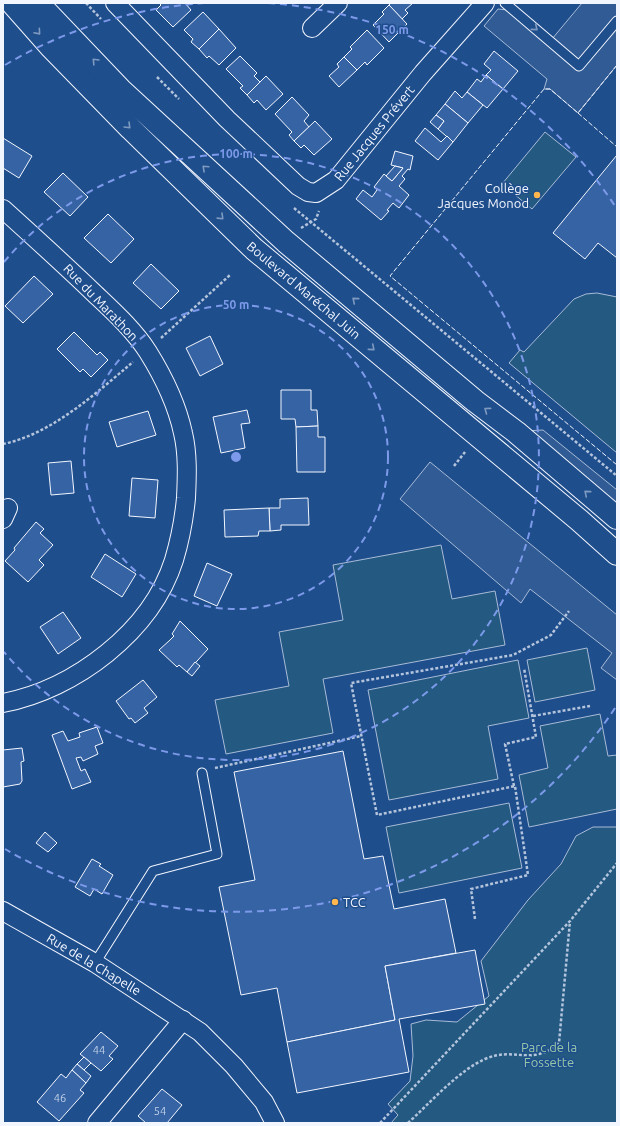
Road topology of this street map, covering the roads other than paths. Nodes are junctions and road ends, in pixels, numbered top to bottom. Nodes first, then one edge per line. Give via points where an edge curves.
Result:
1 (12, 3) edge
2 (38, 3) edge
3 (115, 3) edge
4 (338, 3) edge
5 (485, 3) edge
6 (505, 3) edge
7 (617, 21) edge
8 (312, 28) dead end
9 (3, 209) edge
10 (617, 518) edge
11 (617, 554) edge
12 (3, 703) edge
13 (202, 773) road end
14 (3, 911) edge
15 (95, 963) junction
16 (183, 1020) junction
17 (97, 1123) edge
18 (275, 1123) edge

1 -> 11 main road, Boulevard Maréchal Juin via 126,124 254,249
10 -> 2 main road, Boulevard Maréchal Juin via 286,242 121,90
3 - 5 street, Rue Jacques Prévert via 227,119 298,186 316,193 336,180 423,73
4 - 8 street
6 -> 7 lane via 579,66
9 - 12 street, Rue du Marathon via 119,316 148,351 172,397 184,434 187,476 184,516 174,560 149,608 132,629 113,648 71,679
13 - 15 lane via 217,854 153,871
14 - 15 street, Rue de la Chapelle
15 - 16 street, Rue de la Chapelle
16 - 17 street
16 - 18 street, Rue de la Chapelle via 200,1032 234,1066 264,1102

